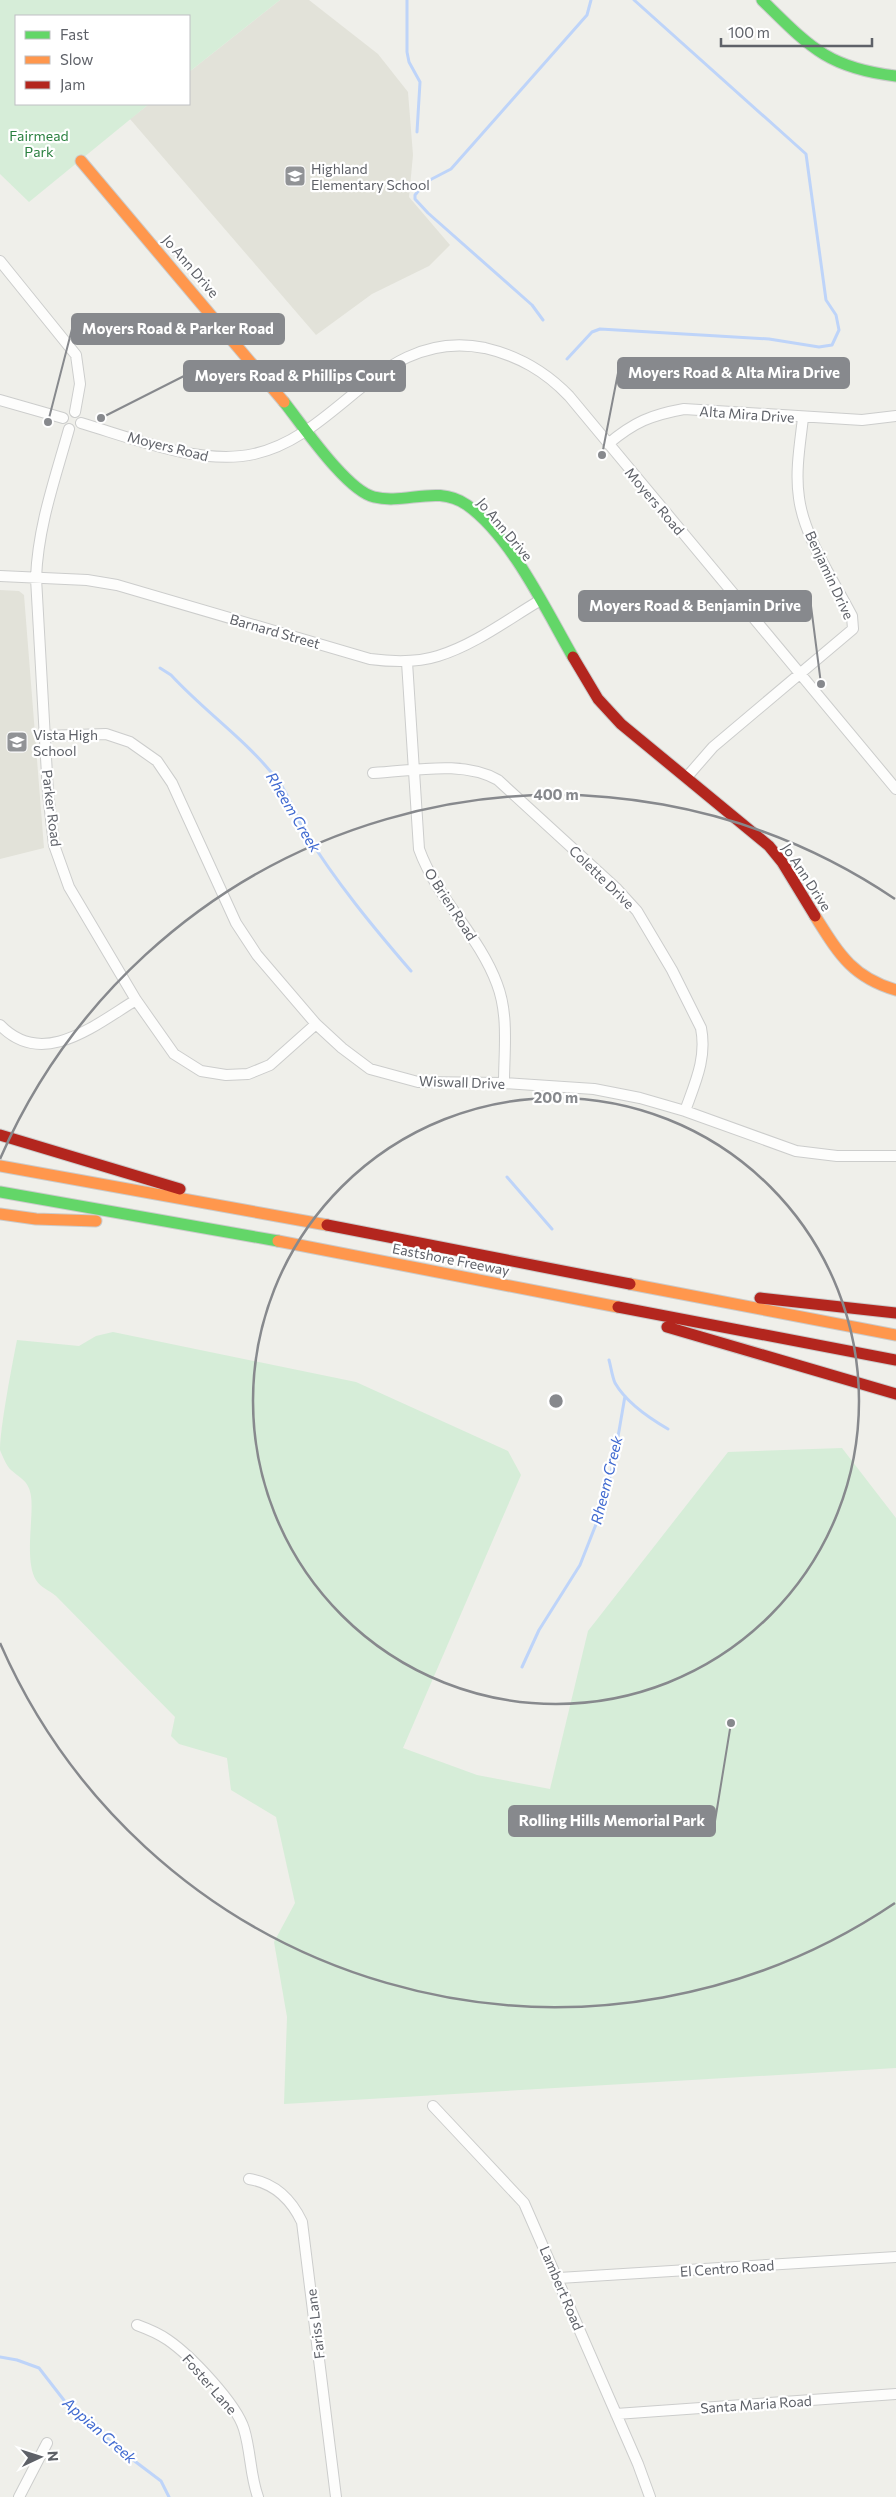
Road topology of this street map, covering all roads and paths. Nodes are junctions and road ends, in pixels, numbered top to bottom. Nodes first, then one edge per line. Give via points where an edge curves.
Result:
1 (762, 0) edge
2 (896, 76) edge
3 (81, 161) dead end
4 (0, 261) edge
5 (0, 400) edge
6 (75, 412) junction
7 (896, 416) edge
8 (63, 418) junction
9 (803, 418) junction
10 (81, 423) junction
11 (70, 429) junction
12 (307, 429) junction
13 (608, 444) junction
14 (0, 576) edge
15 (36, 578) junction
16 (540, 601) junction
17 (407, 662) junction
18 (799, 673) junction
19 (44, 736) junction
20 (413, 771) junction
21 (373, 773) dead end
22 (686, 778) junction
23 (896, 789) edge
24 (896, 990) edge
25 (136, 1000) junction
26 (316, 1024) junction
27 (0, 1025) edge
28 (504, 1083) junction
29 (685, 1111) junction
30 (0, 1136) edge
31 (896, 1156) edge
32 (0, 1166) edge
33 (0, 1192) edge
34 (258, 1212) junction
35 (0, 1214) edge
36 (198, 1226) junction
37 (686, 1294) junction
38 (592, 1302) junction
39 (896, 1313) edge
40 (896, 1335) edge
41 (896, 1360) edge
42 (896, 1394) edge
43 (433, 2106) dead end
44 (249, 2179) dead end
45 (896, 2257) edge
46 (558, 2278) junction
47 (137, 2325) dead end
48 (896, 2394) edge
49 (616, 2414) junction
50 (48, 2443) dead end
51 (19, 2497) edge
52 (258, 2497) edge
53 (336, 2497) edge
54 (650, 2497) edge

1 - 2 main road via 825,58 856,71
3 - 12 main road, Jo Ann Drive
4 - 6 street via 76,355 80,384
5 - 8 street
6 - 8 street
6 - 10 street
7 - 9 street, Alta Mira Drive via 862,420
8 - 11 street via 65,427
9 - 13 street, Alta Mira Drive via 684,410 659,413 638,421
9 - 18 street, Benjamin Drive via 798,466 798,497 802,514 852,616 853,629
10 - 11 street
10 - 12 street, Moyers Road via 189,454 220,458 269,450
11 - 15 street, Parker Road via 42,524
12 - 13 street, Moyers Road via 385,368 421,352 458,346 509,355 538,369 569,396
12 - 16 main road, Jo Ann Drive via 344,477 361,492 376,498 393,499 431,492 448,495 466,504 514,559
13 - 18 street, Moyers Road
14 - 15 street, Barnard Street
15 - 17 street, Barnard Street via 117,585 370,659
15 - 19 street, Parker Road
16 - 17 street, Barnard Street via 467,644 438,656
16 - 22 main road, Jo Ann Drive via 600,702 626,730
17 - 20 street, O Brien Road
18 - 22 street, Benjamin Drive via 713,747
18 - 23 street, Moyers Road
19 - 25 street, Parker Road via 54,845 69,887
19 - 26 street, Wiswall Drive via 106,734 130,742 158,761 172,782 236,923 261,961
20 - 21 street, Colette Drive
20 - 28 street, O Brien Road via 419,849 426,869 483,955 498,985 504,1027
20 - 29 street, Colette Drive via 467,768 498,780 617,889 636,911 672,970 701,1028 703,1062
22 - 24 main road, Jo Ann Drive via 769,846 829,940 856,972
25 - 26 street, Parker Road via 174,1054 201,1071 226,1075 248,1074 270,1065
25 - 27 street via 72,1039 50,1045 30,1043 15,1037
26 - 28 street, Wiswall Drive via 370,1069 418,1082
28 - 29 street, Wiswall Drive via 594,1089
29 - 31 street, Wiswall Drive via 796,1151 836,1156
30 - 34 main road
32 - 34 main road, Eastshore Freeway
33 - 36 main road, Eastshore Freeway
34 - 37 main road, Eastshore Freeway
35 - 36 main road
36 - 38 main road, Eastshore Freeway
37 - 39 main road via 793,1301
37 - 40 main road, Eastshore Freeway
38 - 41 main road, Eastshore Freeway
38 - 42 main road via 714,1342
43 - 46 street, Lambert Road via 524,2203
44 - 53 street, Fariss Lane via 269,2185 288,2198 302,2222
45 - 46 street, El Centro Road
46 - 49 street, Lambert Road
47 - 52 street, Foster Lane via 160,2335 176,2347 232,2406 244,2429
48 - 49 street, Santa Maria Road
49 - 54 street, Lambert Road
50 - 51 street

